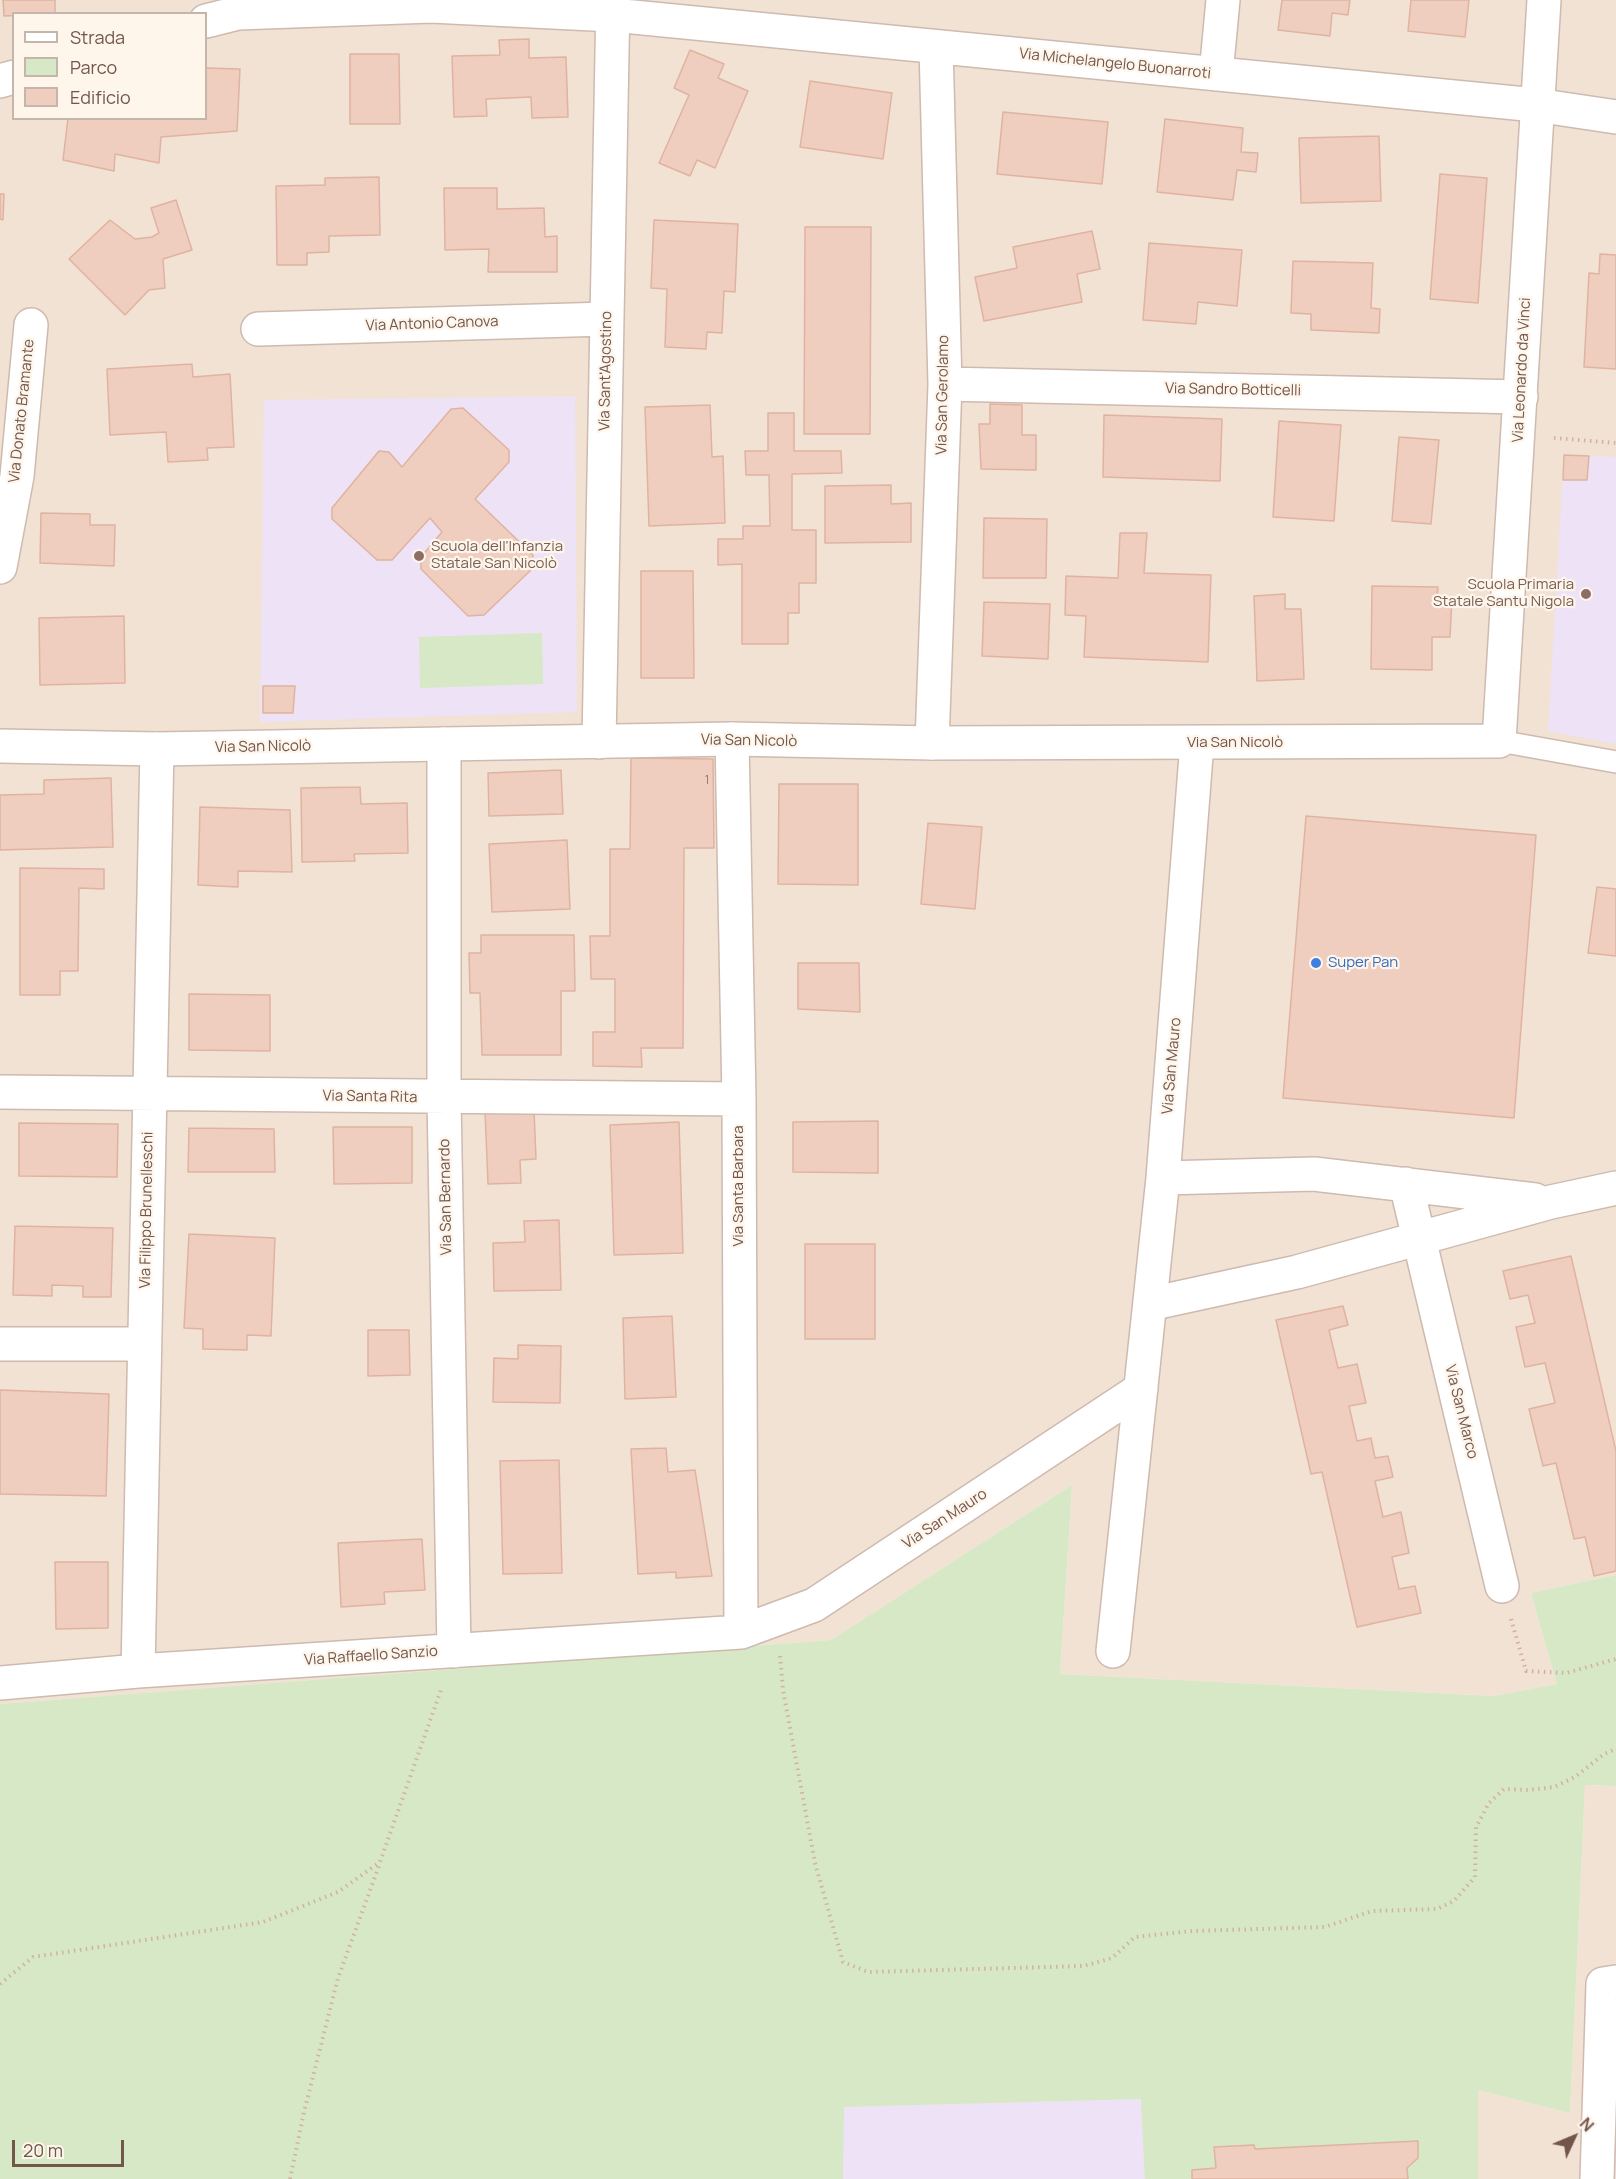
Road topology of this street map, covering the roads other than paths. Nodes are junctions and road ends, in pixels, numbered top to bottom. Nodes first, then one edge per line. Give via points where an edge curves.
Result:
1 (1223, 0) edge
2 (1544, 0) edge
3 (613, 7) edge
4 (207, 21) edge
5 (936, 47) junction
6 (1216, 74) junction
7 (1536, 105) junction
8 (1616, 117) edge
9 (607, 319) junction
10 (31, 325) dead end
11 (258, 329) dead end
12 (945, 384) junction
13 (1521, 396) junction
14 (0, 567) edge
15 (732, 739) junction
16 (1499, 741) junction
17 (599, 742) junction
18 (932, 743) junction
19 (1197, 743) junction
20 (444, 744) junction
21 (0, 746) edge
22 (157, 749) junction
23 (1616, 762) edge
24 (0, 1092) edge
25 (150, 1093) junction
26 (444, 1098) junction
27 (739, 1100) junction
28 (1163, 1178) junction
29 (1406, 1184) junction
30 (1616, 1188) edge
31 (1551, 1202) junction
32 (1419, 1238) junction
33 (1150, 1304) junction
34 (0, 1344) edge
35 (144, 1344) junction
36 (1141, 1389) junction
37 (1503, 1586) road end
38 (741, 1632) junction
39 (454, 1651) junction
40 (1113, 1651) dead end
41 (138, 1671) junction
42 (0, 1683) edge
43 (1610, 1983) edge
44 (1597, 2179) edge

1 - 6 street
2 - 7 street, Via Leonardo da Vinci
3 - 4 street, Via Michelangelo Buonarroti via 430,6 238,13
3 - 5 street, Via Michelangelo Buonarroti
3 - 9 street, Via Sant'Agostino
5 - 6 street, Via Michelangelo Buonarroti
5 - 12 street, Via San Gerolamo
6 - 7 street, Via Michelangelo Buonarroti
7 - 8 street, Via Michelangelo Buonarroti
7 - 13 street, Via Leonardo da Vinci
9 - 11 street, Via Antonio Canova
9 - 17 street, Via Sant'Agostino
10 - 14 street, Via Donato Bramante via 17,476
12 - 13 street, Via Sandro Botticelli
12 - 18 street, Via San Gerolamo
13 - 16 street, Via Leonardo da Vinci
15 - 17 street, Via San Nicolò
15 - 18 street, Via San Nicolò
15 - 27 street, Via Santa Barbara
16 - 19 street, Via San Nicolò
16 - 23 lane
17 - 20 street, Via San Nicolò
18 - 19 street, Via San Nicolò
19 - 28 street, Via San Mauro
20 - 22 street, Via San Nicolò
20 - 26 street, Via San Bernardo
21 - 22 street, Via San Nicolò
22 - 25 street, Via Filippo Brunelleschi
24 - 25 street, Via Santa Rita
25 - 26 street, Via Santa Rita
25 - 35 street, Via Filippo Brunelleschi
26 - 27 street, Via Santa Rita
26 - 39 street, Via San Bernardo
27 - 38 street, Via Santa Barbara
28 - 29 street via 1314,1174
28 - 33 street, Via San Mauro
29 - 31 street
29 - 32 street, Via San Marco
30 - 31 street
31 - 32 street
32 - 33 street via 1297,1272
32 - 37 street, Via San Marco
33 - 36 street, Via San Mauro
34 - 35 street
35 - 41 street, Via Filippo Brunelleschi
36 - 38 street, Via San Mauro via 814,1605
36 - 40 street, Via San Mauro
38 - 39 street, Via Raffaello Sanzio
39 - 41 street, Via Raffaello Sanzio
41 - 42 street, Via Raffaello Sanzio
43 - 44 street

